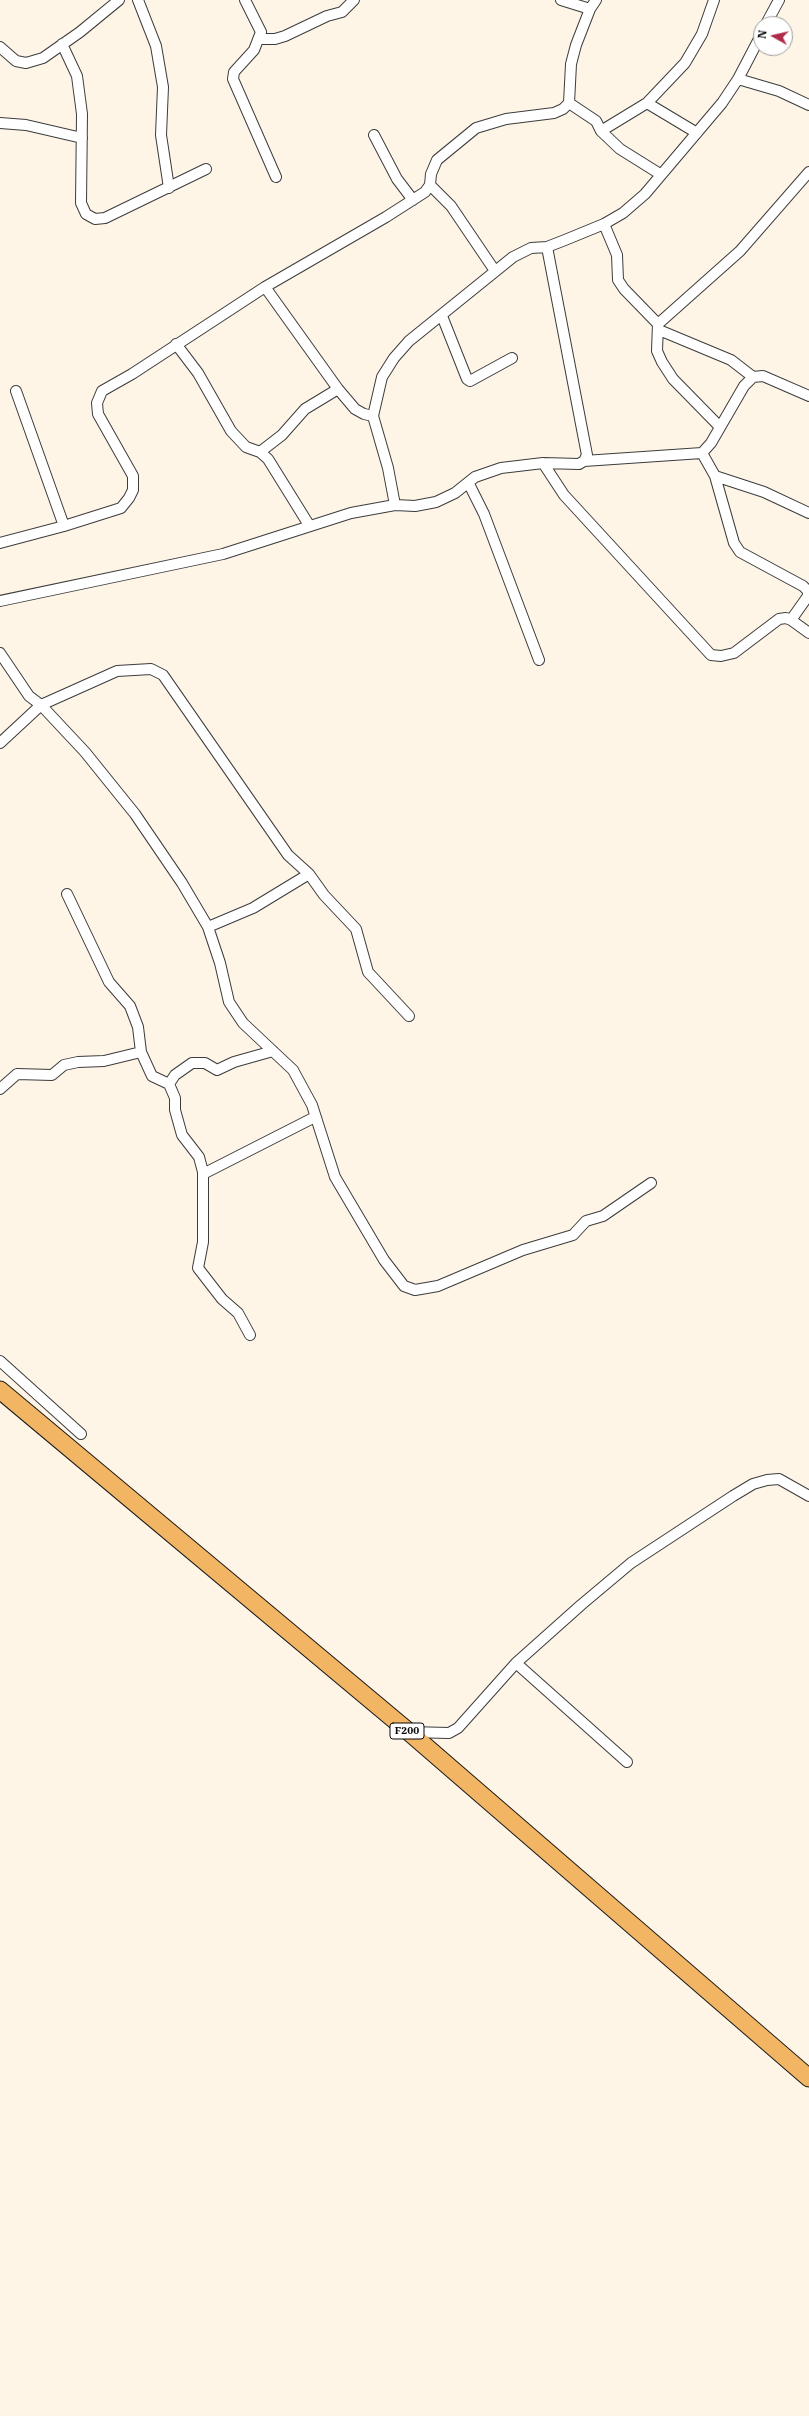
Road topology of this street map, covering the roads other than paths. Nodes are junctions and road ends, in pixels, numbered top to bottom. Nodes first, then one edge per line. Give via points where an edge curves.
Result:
1 (119, 0) edge
2 (138, 0) edge
3 (245, 0) edge
4 (354, 0) edge
5 (561, 0) edge
6 (596, 0) edge
7 (714, 0) edge
8 (779, 0) edge
9 (590, 9) junction
10 (770, 16) edge
11 (260, 39) junction
12 (62, 44) junction
13 (0, 47) edge
14 (753, 50) edge
15 (738, 79) junction
16 (570, 103) junction
17 (647, 103) junction
18 (809, 105) edge
19 (0, 123) edge
20 (601, 131) junction
21 (697, 133) junction
22 (374, 135) dead end
23 (82, 138) junction
24 (206, 169) dead end
25 (809, 172) edge
26 (660, 174) junction
27 (276, 177) dead end
28 (430, 185) junction
29 (169, 188) junction
30 (413, 200) junction
31 (604, 224) junction
32 (547, 247) junction
33 (495, 271) junction
34 (265, 287) junction
35 (442, 316) junction
36 (659, 327) junction
37 (176, 344) junction
38 (512, 358) dead end
39 (753, 377) junction
40 (338, 389) junction
41 (16, 391) dead end
42 (809, 396) edge
43 (372, 416) junction
44 (720, 427) junction
45 (260, 452) junction
46 (702, 453) junction
47 (584, 461) junction
48 (543, 463) junction
49 (715, 476) junction
50 (469, 484) junction
51 (395, 505) junction
52 (809, 513) edge
53 (309, 525) junction
54 (64, 526) junction
55 (0, 543) edge
56 (0, 601) edge
57 (791, 620) junction
58 (809, 633) edge
59 (0, 653) edge
60 (539, 660) dead end
61 (41, 705) junction
62 (0, 743) edge
63 (309, 874) junction
64 (67, 894) dead end
65 (208, 927) junction
66 (409, 1016) dead end
67 (272, 1050) junction
68 (141, 1052) junction
69 (169, 1084) junction
70 (0, 1089) edge
71 (315, 1117) junction
72 (203, 1174) junction
73 (651, 1183) dead end
74 (250, 1335) dead end
75 (0, 1361) edge
76 (0, 1390) edge
77 (80, 1434) dead end
78 (809, 1496) edge
79 (516, 1663) junction
80 (409, 1732) junction
81 (627, 1762) dead end
82 (809, 2078) edge

1 - 12 street
2 - 29 street via 156,46 163,86 160,135
3 - 11 street via 261,32
4 - 11 street via 342,12 327,16 285,36
5 - 9 street
6 - 9 street
7 - 17 street via 702,34 685,63
8 - 10 street
9 - 16 street via 571,64
11 - 27 street via 254,50 234,72 232,79
12 - 13 street via 43,58 26,63 16,61
12 - 23 street via 77,76
14 - 15 street
15 - 18 street via 779,91
15 - 21 street
16 - 20 street via 596,121
16 - 28 street via 554,113 506,119 476,128 437,160 431,174
17 - 20 street
17 - 21 street
19 - 23 street via 26,125
20 - 26 street via 620,149
21 - 26 street
22 - 30 street via 397,179
23 - 29 street via 82,203 86,214 95,219 105,218
24 - 29 street
25 - 36 street via 740,250
26 - 31 street via 640,199
28 - 30 street
28 - 33 street via 451,206
30 - 34 street
31 - 32 street
31 - 36 street via 617,254 618,280
32 - 33 street via 531,248 513,257
32 - 47 street via 587,456
33 - 35 street
34 - 37 street
34 - 40 street
35 - 38 street via 470,381
35 - 43 street via 409,341 394,358 382,377
36 - 39 street via 731,360
36 - 44 street via 657,351 662,362 673,379
37 - 45 street via 198,373 231,431 246,447
37 - 54 street via 102,391 97,403 98,414 133,476 133,490 129,498 121,508
39 - 42 street via 763,376
39 - 44 street via 744,386
40 - 43 street via 355,409
40 - 45 street via 305,409 282,435
41 - 54 street
43 - 51 street via 388,468
44 - 46 street
45 - 53 street via 268,459
46 - 47 street
46 - 49 street
47 - 48 street via 579,464
48 - 50 street via 521,464 482,473
48 - 57 street via 564,495 711,655 734,653 779,619
49 - 52 street via 764,492
49 - 57 street via 734,543 740,552 808,591 808,596
50 - 51 street via 436,502 415,506
50 - 60 street via 484,514
51 - 53 street via 351,513
53 - 56 street via 223,554
54 - 55 street
57 - 58 street
59 - 61 street via 29,696
61 - 62 street
61 - 63 street via 117,671 151,669 163,675 288,855
61 - 65 street via 85,752 135,814 182,883
63 - 65 street via 253,908
63 - 66 street via 324,895 356,929 368,972
64 - 68 street via 109,982 130,1006 138,1027
65 - 67 street via 229,1002 243,1023
67 - 69 street via 217,1070 205,1063 192,1063 175,1075
67 - 71 street via 293,1070 312,1105
68 - 69 street via 152,1076
68 - 70 street via 104,1061 64,1065 52,1075 17,1074
69 - 72 street via 175,1098 175,1110 182,1135 199,1158
71 - 72 street
71 - 73 street via 329,1161 347,1198 384,1260 404,1286 415,1290 438,1286 523,1250 573,1235 586,1221 603,1216
72 - 74 street via 203,1242 198,1268 222,1299 238,1313
75 - 77 street
76 - 80 main road, F200
78 - 79 street via 779,1479 753,1484 631,1564
79 - 80 street via 458,1728 449,1733
79 - 81 street
80 - 82 main road, F200

